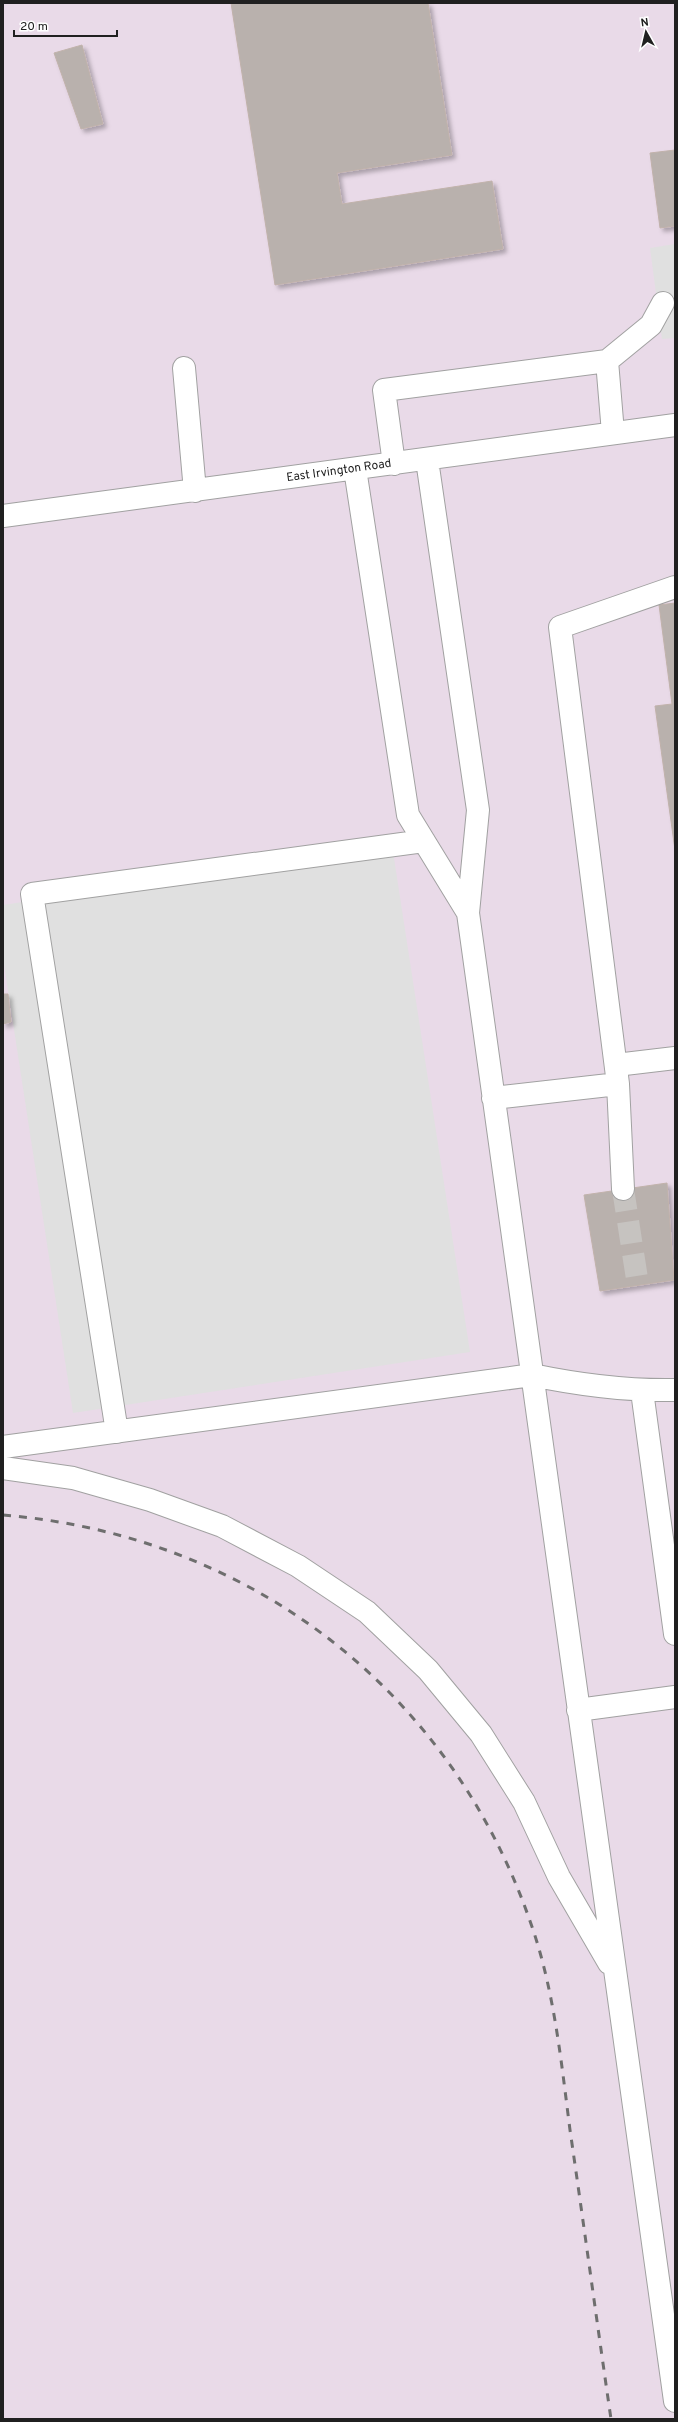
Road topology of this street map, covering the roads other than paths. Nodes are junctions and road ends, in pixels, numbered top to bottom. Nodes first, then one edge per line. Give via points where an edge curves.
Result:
1 (663, 303) dead end
2 (607, 360) junction
3 (184, 368) dead end
4 (675, 425) edge
5 (614, 433) junction
6 (427, 460) junction
7 (394, 464) junction
8 (355, 470) junction
9 (195, 491) junction
10 (3, 516) edge
11 (675, 587) edge
12 (424, 841) junction
13 (468, 913) junction
14 (675, 1058) edge
15 (617, 1074) junction
16 (493, 1098) junction
17 (624, 1189) tunnel mouth
18 (532, 1375) junction
19 (675, 1390) edge
20 (642, 1391) junction
21 (117, 1432) junction
22 (3, 1447) edge
23 (3, 1468) edge
24 (675, 1634) edge
25 (675, 1697) edge
26 (578, 1710) junction
27 (615, 1974) junction
28 (675, 2401) edge

1 - 2 street via 651,325
2 - 5 street
2 - 7 street via 384,390
3 - 9 street
4 - 5 street, East Irvington Road
5 - 6 street, East Irvington Road
6 - 7 street, East Irvington Road
6 - 13 street via 478,810
7 - 8 street, East Irvington Road
8 - 9 street, East Irvington Road
8 - 12 street via 408,815
9 - 10 street, East Irvington Road
11 - 15 street via 560,628
12 - 13 street
12 - 21 street via 32,894
13 - 16 street
14 - 15 street
15 - 16 street
15 - 17 street
16 - 18 street
18 - 20 street via 574,1384
18 - 21 street
18 - 26 street
19 - 20 street
20 - 24 street
21 - 22 street
23 - 27 street via 73,1478 150,1500 222,1526 298,1566 368,1612 428,1670 481,1734 524,1802 559,1877
25 - 26 street
26 - 27 street
27 - 28 street

